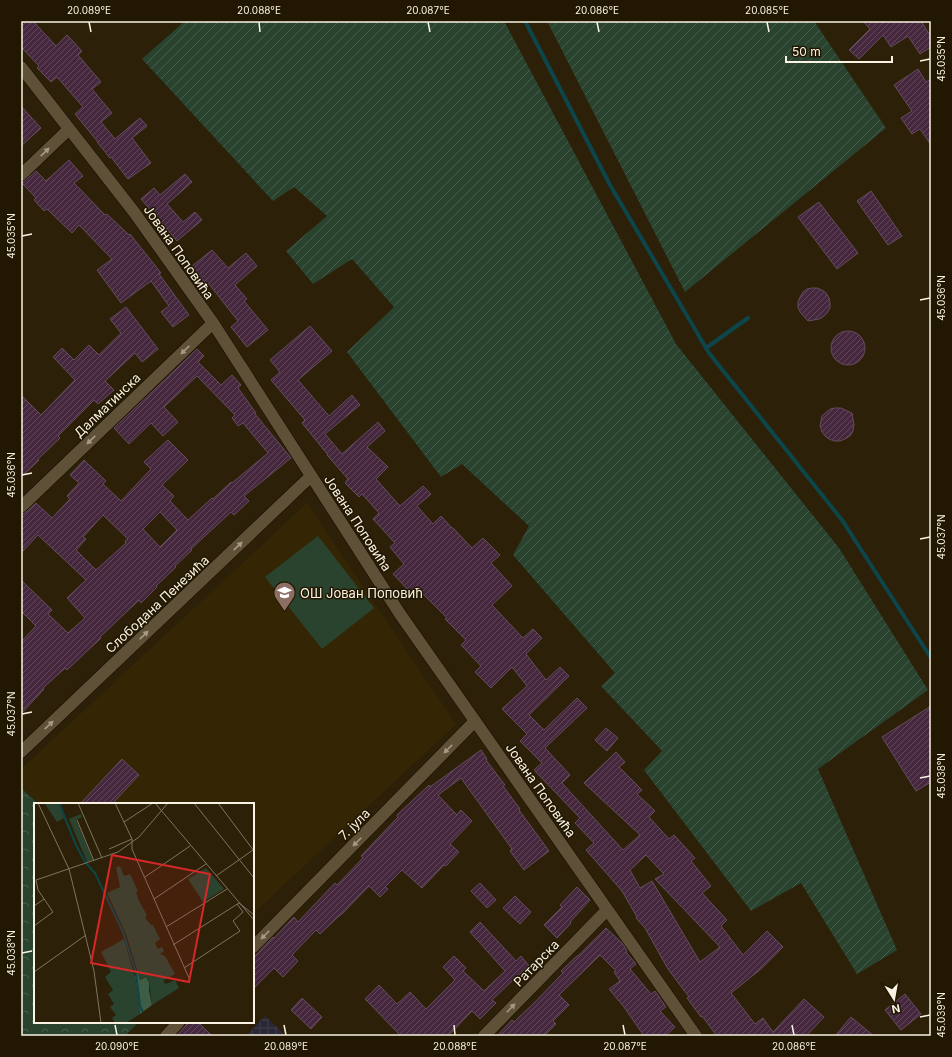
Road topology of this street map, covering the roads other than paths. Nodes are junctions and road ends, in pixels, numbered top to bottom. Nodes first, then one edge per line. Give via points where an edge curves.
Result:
1 (21, 67) edge
2 (69, 128) junction
3 (21, 175) edge
4 (213, 323) junction
5 (311, 476) junction
6 (21, 507) edge
7 (475, 721) junction
8 (21, 752) edge
9 (607, 910) junction
10 (254, 946) edge
11 (179, 1023) edge
12 (166, 1036) edge
13 (484, 1036) edge
14 (696, 1036) edge

1 - 2 street, Јована Поповића
3 -> 2 street
2 - 4 street, Јована Поповића via 134,212
4 - 5 street, Јована Поповића
4 -> 6 street, Далматинска
5 - 7 street, Јована Поповића via 400,614
8 -> 5 street, Слободана Пенезића
7 - 9 street, Јована Поповића
7 -> 10 street, 7. јула
13 -> 9 street, Ратарска
9 - 14 street, Јована Поповића
11 - 12 street

